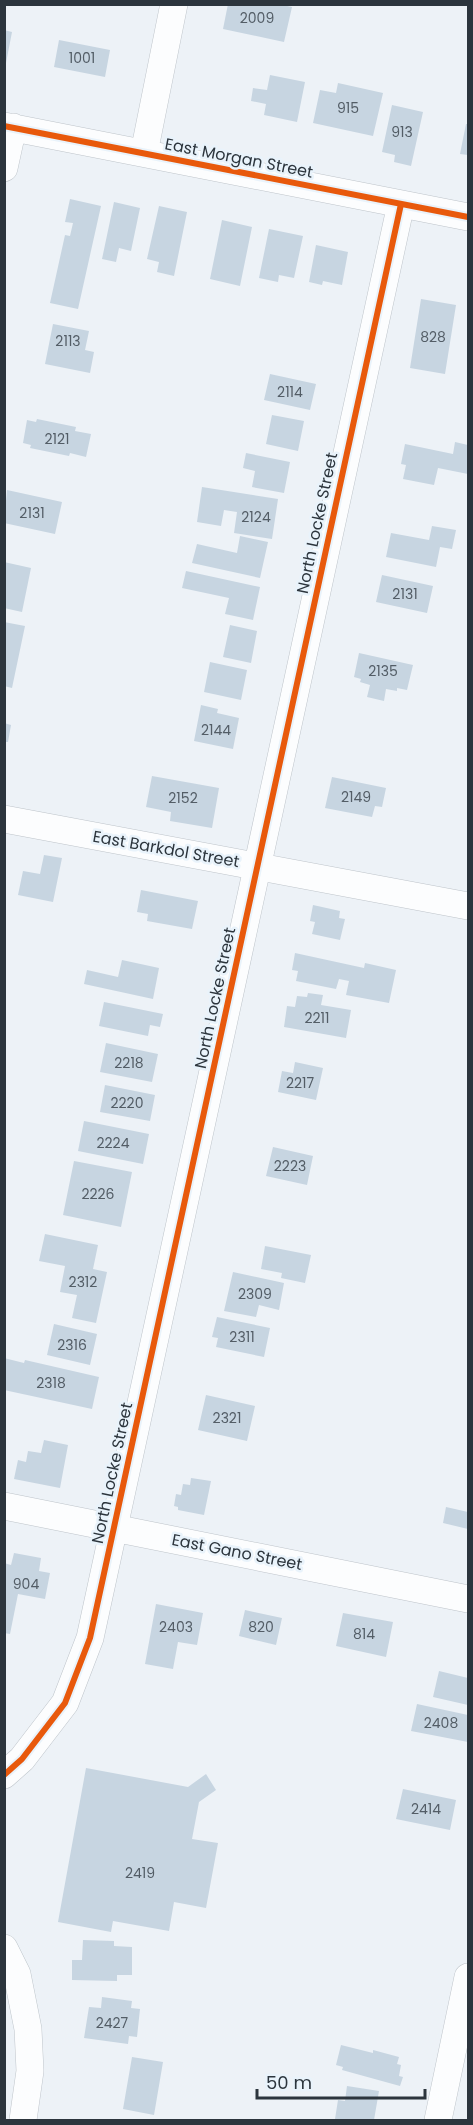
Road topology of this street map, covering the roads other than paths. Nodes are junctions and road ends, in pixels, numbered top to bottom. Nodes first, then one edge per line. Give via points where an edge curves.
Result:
1 (174, 4) edge
2 (9, 126) edge
3 (144, 153) junction
4 (4, 168) edge
5 (401, 204) junction
6 (468, 217) edge
7 (4, 819) edge
8 (257, 865) junction
9 (468, 906) edge
10 (4, 1506) edge
11 (113, 1529) junction
12 (468, 1599) edge
13 (4, 1775) edge
14 (4, 1948) edge
15 (468, 1977) edge
16 (23, 2121) edge
17 (438, 2121) edge

1 - 3 street
2 - 3 street, East Morgan Street
2 - 4 street
3 - 5 street, East Morgan Street
5 - 6 street, East Morgan Street
5 - 8 street, North Locke Street
7 - 8 street, East Barkdol Street
8 - 9 street, East Barkdol Street
8 - 11 street, North Locke Street
10 - 11 street, East Gano Street
11 - 12 street, East Gano Street
11 - 13 street, North Locke Street via 90,1638 65,1702 22,1760
14 - 16 street via 17,1974 28,2029 30,2072
15 - 17 street

